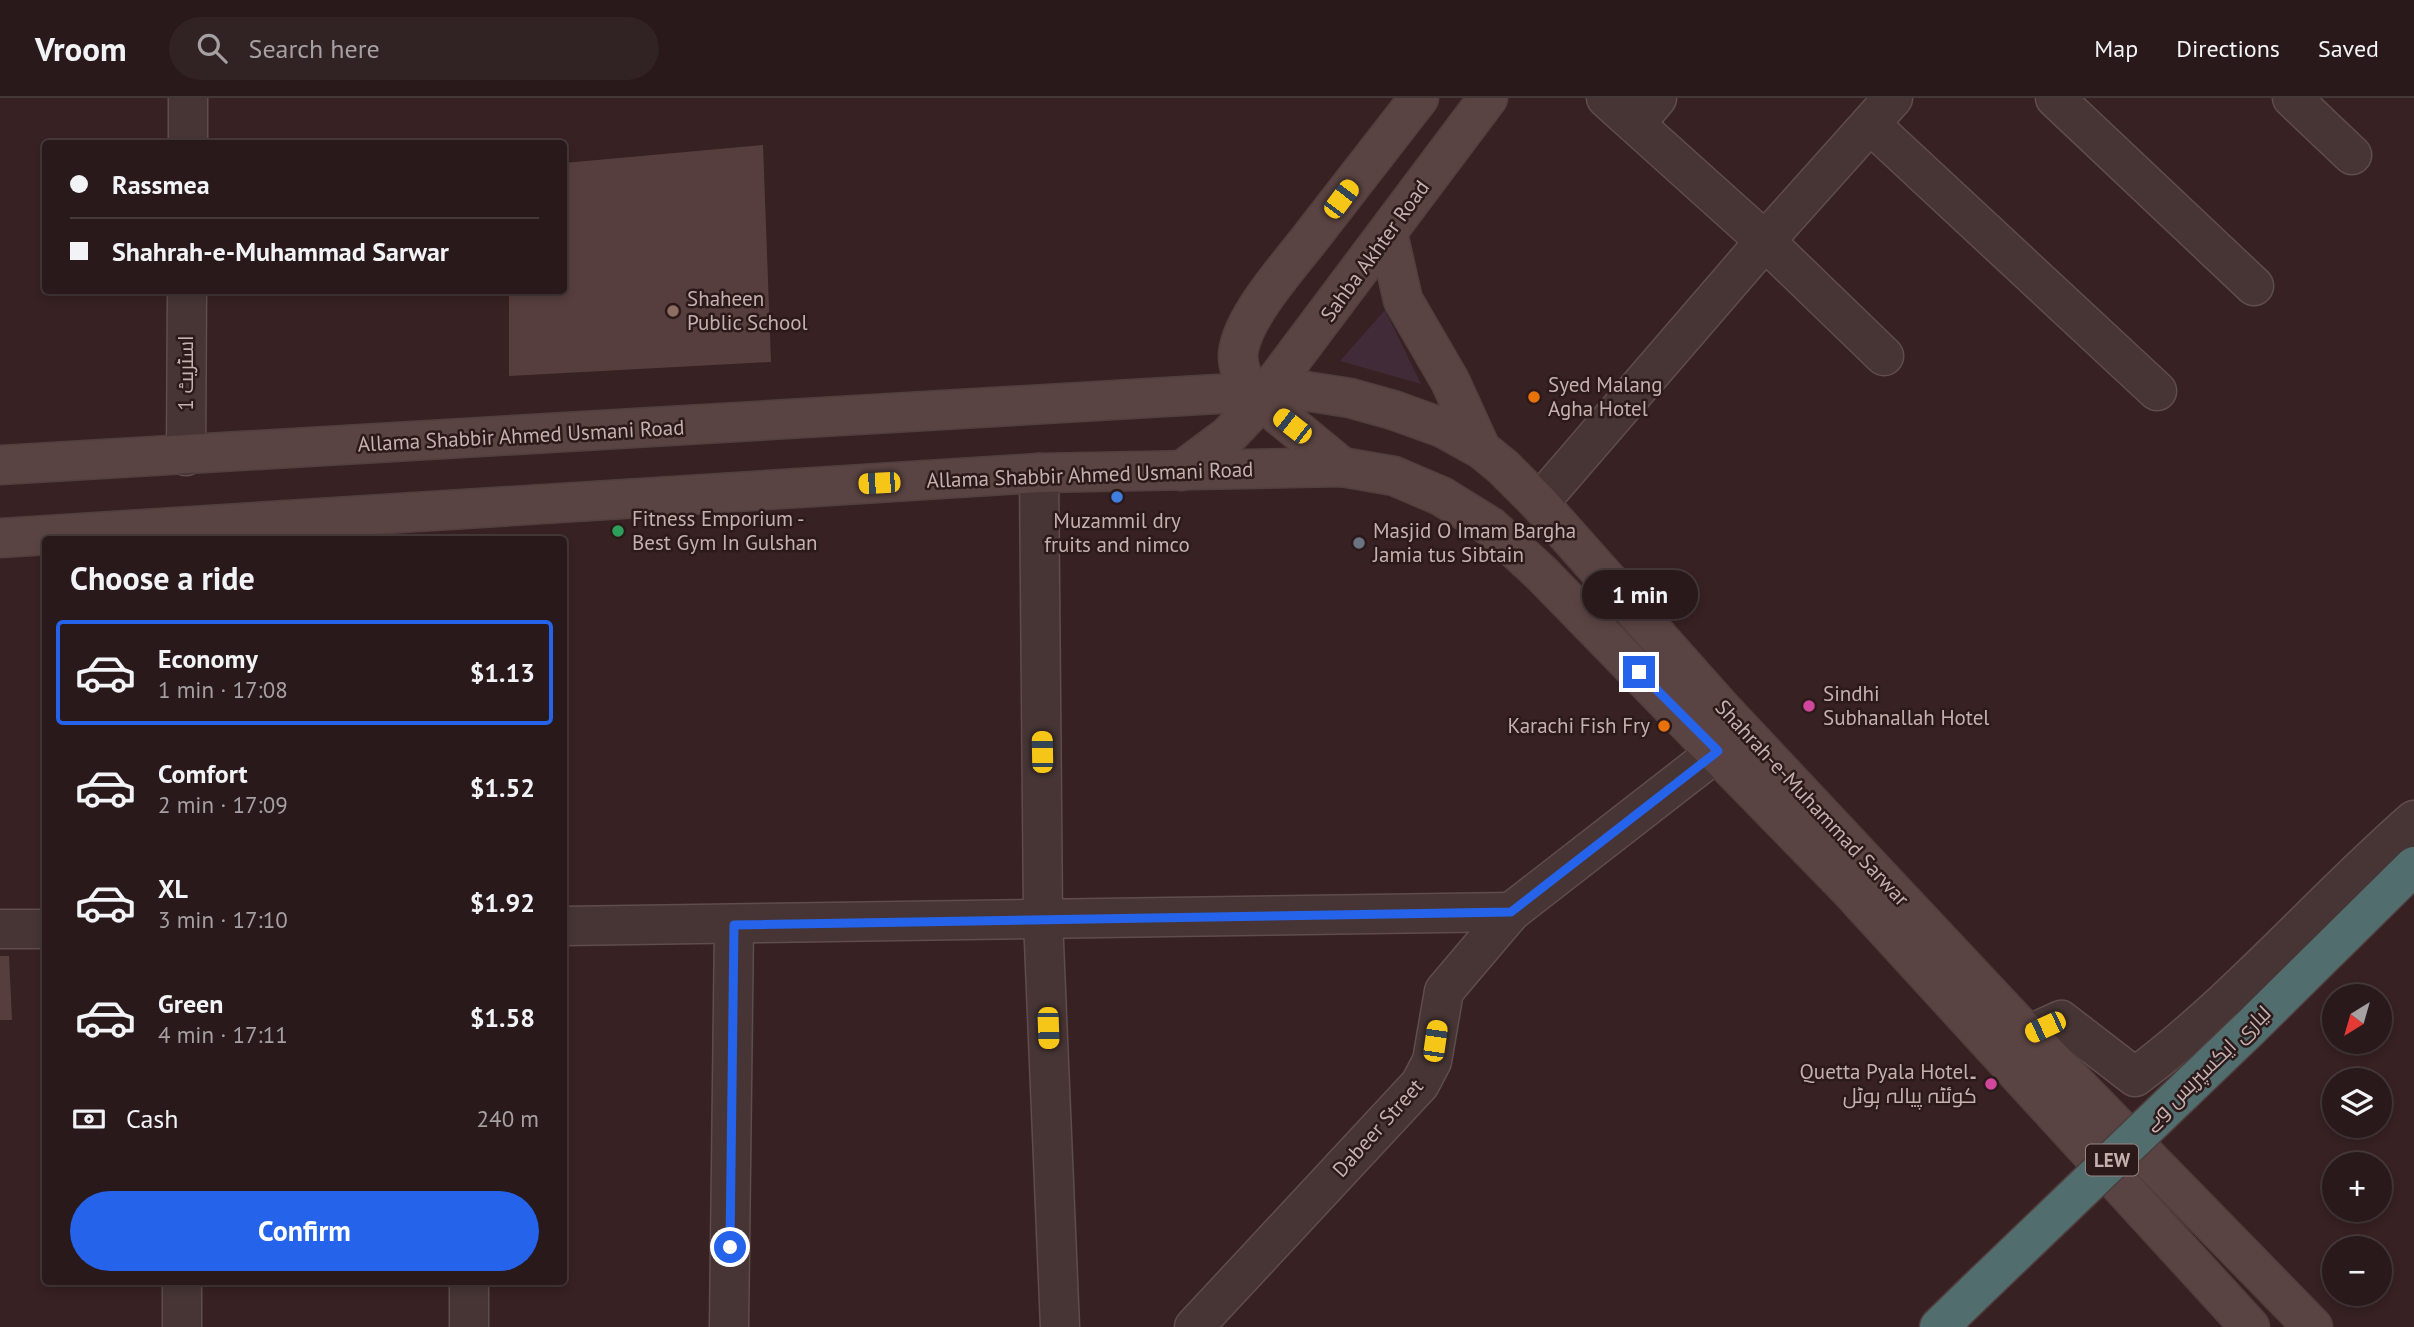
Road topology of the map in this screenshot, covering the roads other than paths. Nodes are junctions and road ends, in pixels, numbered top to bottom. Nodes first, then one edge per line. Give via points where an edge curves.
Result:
1 (188, 98) edge
2 (1419, 98) edge
3 (1488, 98) edge
4 (1606, 98) edge
5 (2055, 98) edge
6 (2292, 98) edge
7 (1646, 111) edge
8 (1882, 111) edge
9 (188, 140) edge
10 (2353, 155) dead end
11 (1388, 234) junction
12 (1765, 241) junction
13 (2254, 285) dead end
14 (187, 294) edge
15 (1884, 356) dead end
16 (2157, 391) dead end
17 (1260, 395) junction
18 (1481, 449) junction
19 (186, 456) junction
20 (0, 465) edge
21 (1342, 467) junction
22 (1181, 471) junction
23 (1039, 473) junction
24 (1539, 503) junction
25 (0, 538) edge
26 (1718, 751) junction
27 (2414, 820) edge
28 (2414, 866) edge
29 (1511, 912) junction
30 (1043, 919) junction
31 (734, 925) junction
32 (567, 926) edge
33 (0, 929) edge
34 (42, 929) edge
35 (2028, 1035) junction
36 (181, 1285) edge
37 (469, 1285) edge
38 (182, 1327) edge
39 (469, 1327) edge
40 (729, 1327) edge
41 (1060, 1327) edge
42 (1194, 1327) edge
43 (1939, 1327) edge
44 (2249, 1327) edge
45 (2312, 1327) edge

1 - 9 street
2 - 17 main road via 1278,280 1244,334 1238,362
3 - 11 main road, Sahba Akhter Road
4 - 7 street
5 - 13 street
6 - 10 street
7 - 12 street
8 - 12 street
8 - 16 street
11 - 17 main road, Sahba Akhter Road
11 - 18 main road via 1403,300 1450,380
12 - 15 street
12 - 24 street
14 - 19 street, اسٹریٹ 1
17 - 18 main road, Shahrah-e-Muhammad Sarwar via 1306,391 1350,398 1443,428
17 - 19 main road, Allama Shabbir Ahmed Usmani Road
17 - 21 main road
17 - 22 main road, Sahba Akhter Road via 1227,436
18 - 24 main road, Shahrah-e-Muhammad Sarwar
19 - 20 main road, Allama Shabbir Ahmed Usmani Road
21 - 22 main road, Allama Shabbir Ahmed Usmani Road
21 - 26 main road, Shahrah-e-Muhammad Sarwar via 1394,476 1441,496 1491,527
22 - 23 main road, Allama Shabbir Ahmed Usmani Road
23 - 25 main road, Allama Shabbir Ahmed Usmani Road
23 - 30 street
24 - 35 main road, Shahrah-e-Muhammad Sarwar via 1723,710
26 - 29 street, Dabeer Street
26 - 44 main road, Shahrah-e-Muhammad Sarwar
27 - 35 street via 2186,1039 2135,1077 2061,1020
28 - 43 highway, لیاری ایکسپریس وے / LEW, bridge
29 - 30 street
29 - 42 street, Dabeer Street via 1444,991 1432,1061 1420,1084
30 - 31 street
30 - 41 street
31 - 32 street
31 - 40 street
33 - 34 street
35 - 45 main road, Shahrah-e-Muhammad Sarwar
36 - 38 street
37 - 39 street

